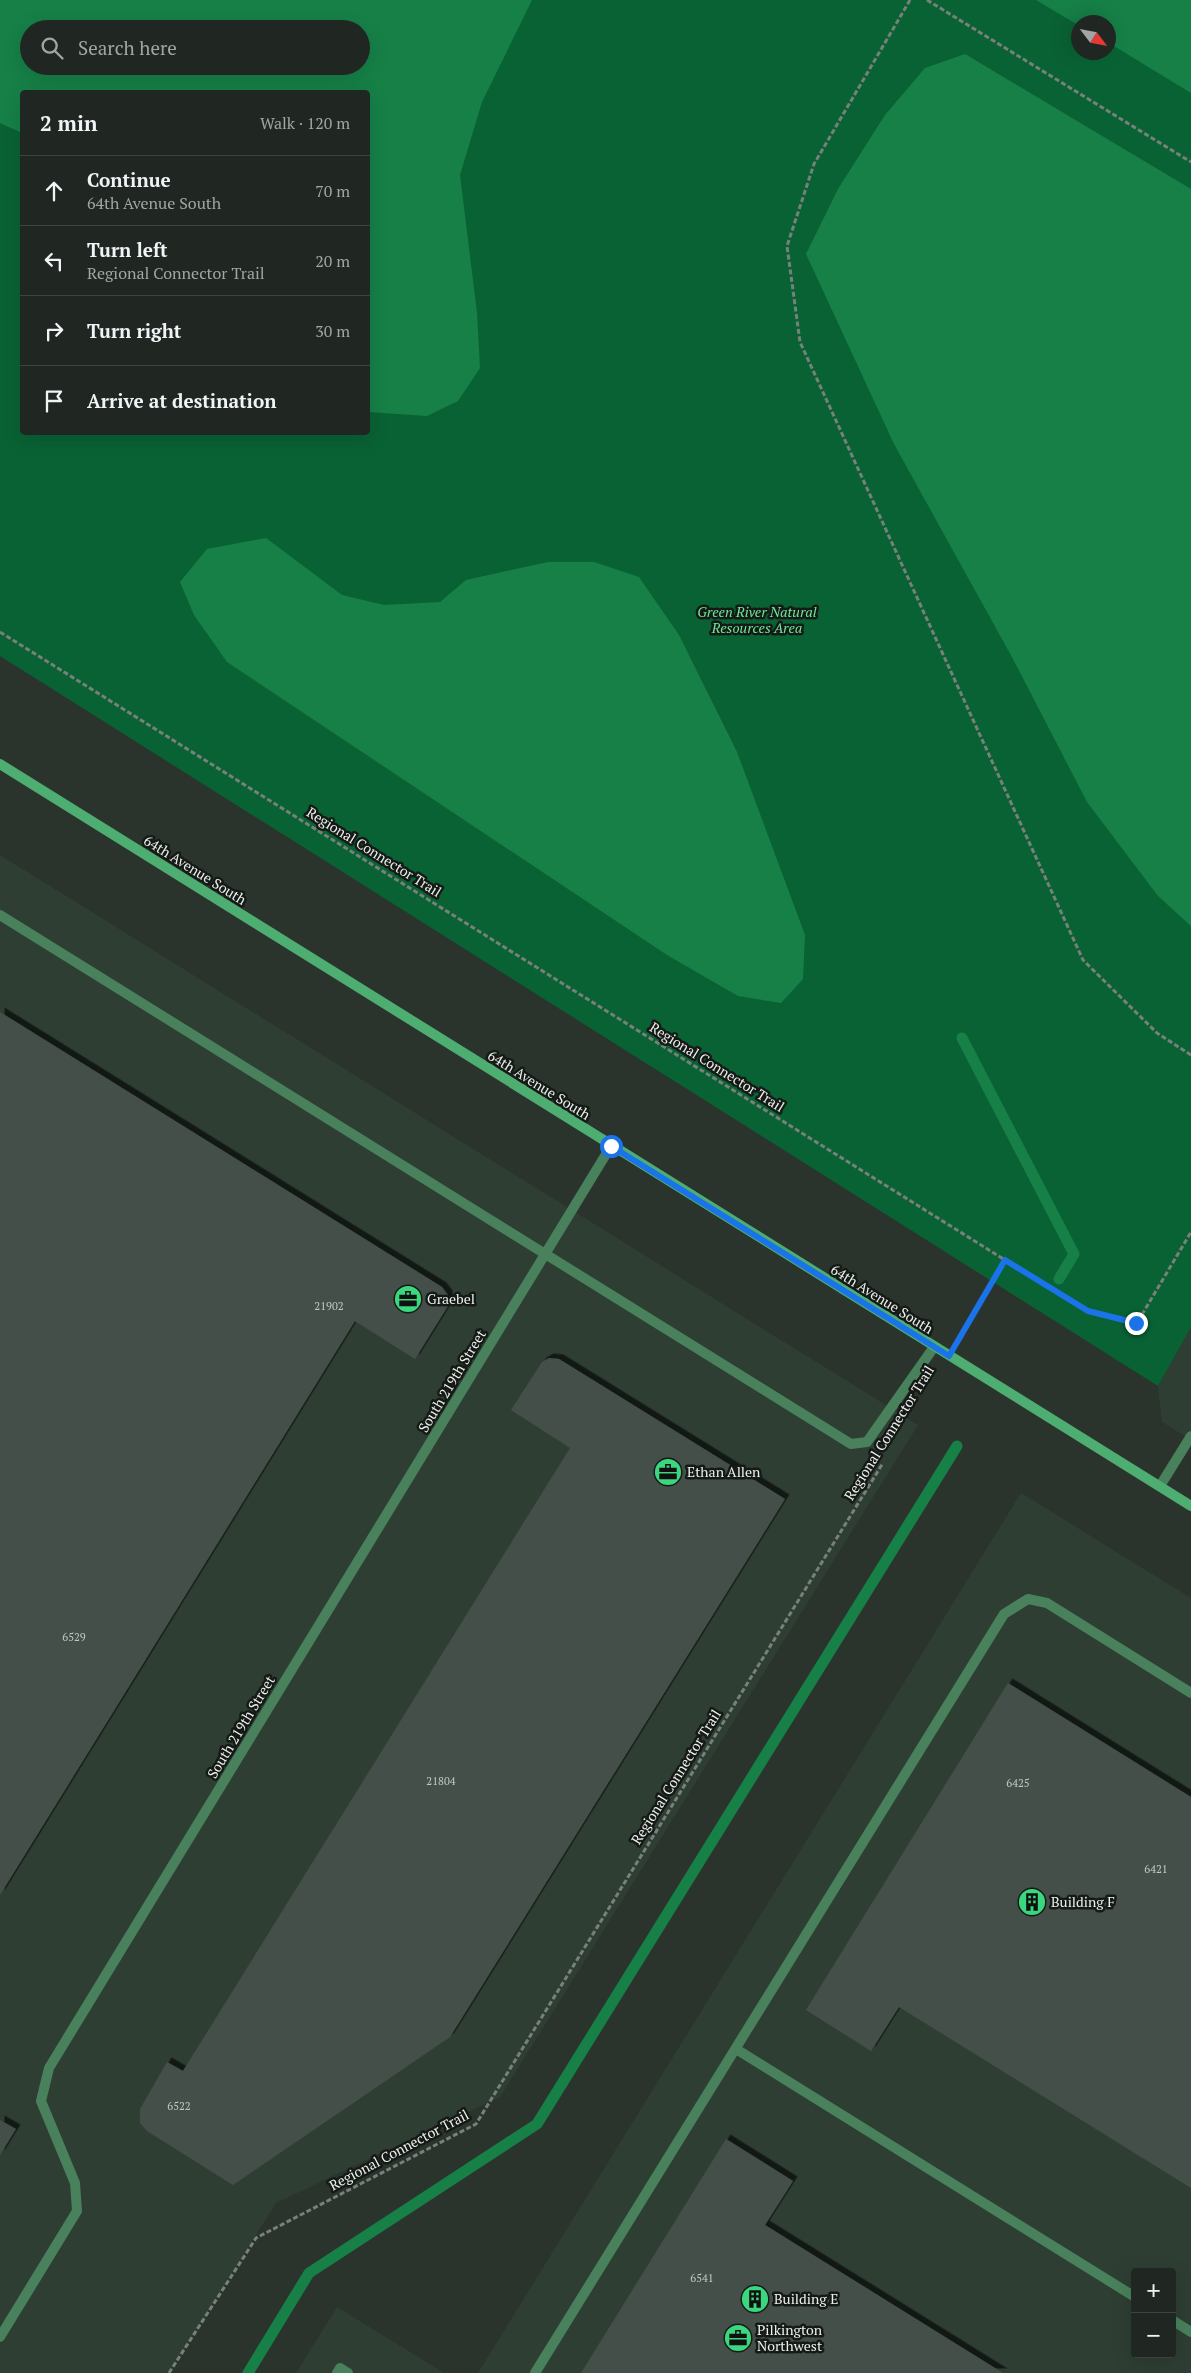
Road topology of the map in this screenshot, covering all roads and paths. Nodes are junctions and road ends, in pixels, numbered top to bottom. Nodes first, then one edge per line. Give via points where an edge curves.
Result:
1 (910, 0) edge
2 (927, 0) edge
3 (1191, 162) edge
4 (0, 632) edge
5 (0, 764) edge
6 (0, 915) edge
7 (1191, 1055) edge
8 (611, 1146) junction
9 (1191, 1232) edge
10 (545, 1254) junction
11 (1005, 1260) junction
12 (934, 1347) junction
13 (949, 1356) junction
14 (1191, 1436) edge
15 (886, 1458) dead end
16 (1160, 1486) junction
17 (1191, 1506) edge
18 (1191, 1693) edge
19 (736, 2048) junction
20 (1131, 2295) edge
21 (1176, 2323) edge
22 (1191, 2332) edge
23 (0, 2336) edge
24 (169, 2373) edge
25 (337, 2373) edge
26 (348, 2373) edge
27 (535, 2373) edge

1 - 7 path via 814,164 787,246 800,342 1083,960 1157,1033
2 - 3 path
4 - 11 path, Regional Connector Trail
5 - 8 street, 64th Avenue South
6 - 10 lane
8 - 10 lane, South 219th Street
8 - 12 street, 64th Avenue South
9 - 11 path via 1136,1323 1088,1311
10 - 12 lane via 851,1444 868,1442
10 - 23 lane, South 219th Street via 49,2068 41,2101 75,2182 77,2211
11 - 13 path, Regional Connector Trail
12 - 13 street, 64th Avenue South
13 - 16 street, 64th Avenue South
14 - 16 lane
15 - 24 path, Regional Connector Trail via 476,2124 256,2238
16 - 17 street, 64th Avenue South
18 - 19 lane via 1047,1603 1028,1599 1004,1614
19 - 20 lane
19 - 27 lane
21 - 22 lane
25 - 26 lane via 340,2368

